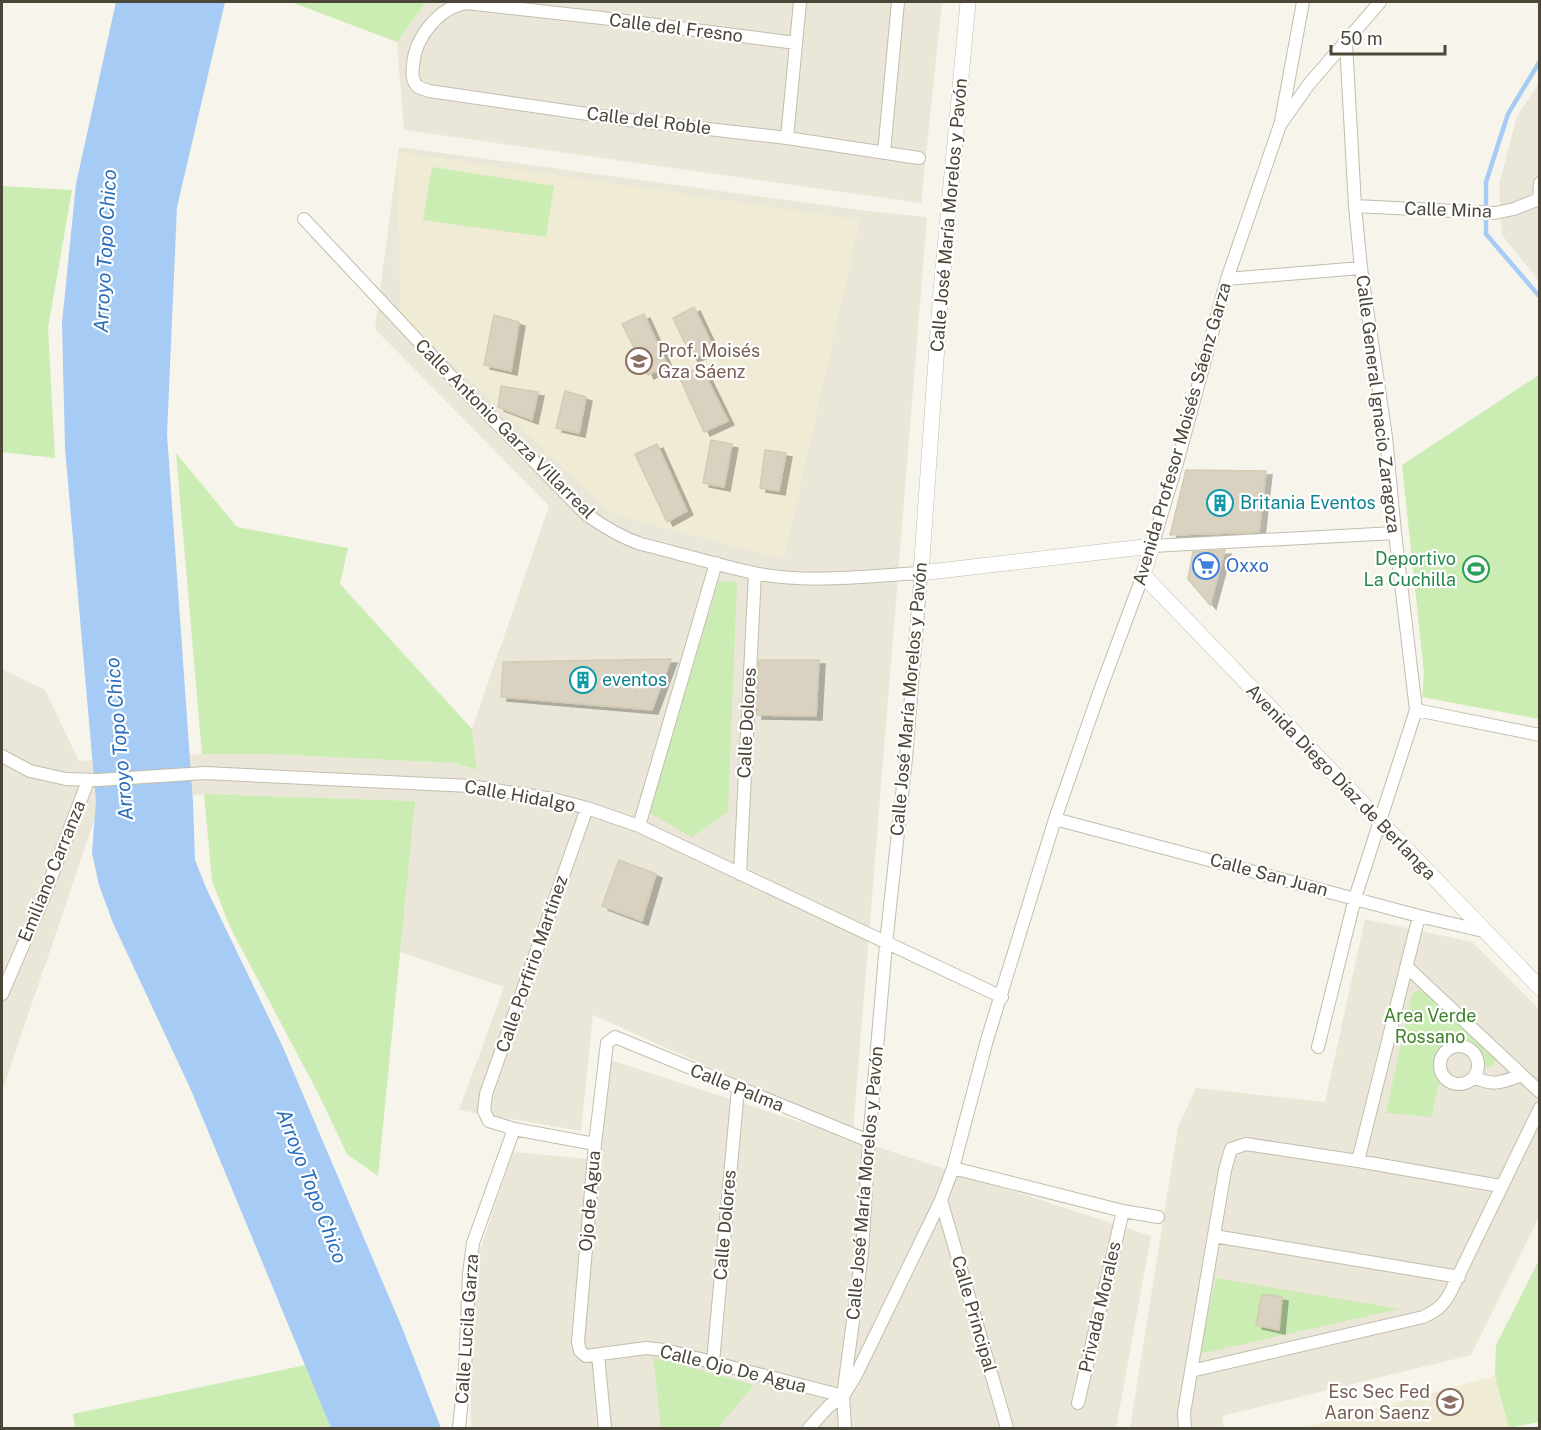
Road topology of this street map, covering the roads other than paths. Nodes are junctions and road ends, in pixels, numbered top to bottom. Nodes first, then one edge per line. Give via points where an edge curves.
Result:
1 (800, 2) edge
2 (898, 2) edge
3 (968, 2) edge
4 (1303, 2) edge
5 (1380, 2) edge
6 (796, 43) junction
7 (1346, 43) junction
8 (415, 84) joint
9 (1280, 125) junction
10 (787, 138) junction
11 (884, 153) junction
12 (919, 158) dead end
13 (1539, 183) edge
14 (1539, 199) edge
15 (1355, 206) junction
16 (304, 219) dead end
17 (1361, 268) junction
18 (1227, 279) junction
19 (1395, 533) junction
20 (1152, 546) junction
21 (716, 563) junction
22 (754, 573) junction
23 (921, 573) junction
24 (1143, 575) junction
25 (1416, 710) junction
26 (1539, 735) edge
27 (2, 756) edge
28 (93, 781) junction
29 (587, 808) junction
30 (1055, 819) junction
31 (1380, 824) junction
32 (639, 826) junction
33 (740, 873) junction
34 (1355, 898) junction
35 (1419, 916) junction
36 (1483, 931) junction
37 (886, 944) junction
38 (1407, 967) junction
39 (1539, 988) edge
40 (2, 994) edge
41 (1002, 997) junction
42 (607, 1043) joint
43 (1318, 1047) dead end
44 (1522, 1075) junction
45 (1474, 1077) dead end
46 (738, 1089) junction
47 (1539, 1092) edge
48 (1539, 1108) edge
49 (514, 1129) junction
50 (869, 1141) junction
51 (595, 1144) junction
52 (1358, 1161) junction
53 (953, 1168) junction
54 (1500, 1186) junction
55 (941, 1200) junction
56 (1123, 1210) junction
57 (1158, 1218) dead end
58 (1214, 1236) junction
59 (1459, 1277) junction
60 (592, 1356) junction
61 (713, 1362) junction
62 (1191, 1371) junction
63 (843, 1396) junction
64 (1078, 1403) dead end
65 (459, 1428) edge
66 (605, 1428) edge
67 (809, 1428) edge
68 (845, 1428) edge
69 (1006, 1428) edge
70 (1185, 1428) edge

1 - 6 street
2 - 11 street
3 - 23 street, Calle José María Morelos y Pavón via 940,303
4 - 9 street
5 - 7 street, Avenida Profesor Moisés Sáenz Garza
6 - 8 street, Calle del Fresno via 466,3 451,8 417,45 412,68
6 - 10 street
7 - 9 street, Avenida Profesor Moisés Sáenz Garza via 1309,84
7 - 15 street, Calle General Ignacio Zaragoza
8 - 10 street, Calle del Roble via 422,89 476,98
9 - 18 street, Avenida Profesor Moisés Sáenz Garza
10 - 11 street, Calle del Roble
11 - 12 street, Calle del Roble
13 - 14 street
14 - 15 street, Calle Mina via 1495,213
15 - 17 street, Calle General Ignacio Zaragoza
16 - 21 street, Calle Antonio Garza Villarreal via 586,514 624,538
17 - 18 street
17 - 19 street, Calle General Ignacio Zaragoza via 1386,436
18 - 20 street, Avenida Profesor Moisés Sáenz Garza
19 - 20 street, Calle Antonio Garza Villarreal
19 - 25 street, Calle General Ignacio Zaragoza
20 - 23 street, Calle Antonio Garza Villarreal
20 - 24 street, Avenida Profesor Moisés Sáenz Garza
21 - 22 street, Calle Antonio Garza Villarreal
21 - 32 street
22 - 23 street, Calle Antonio Garza Villarreal via 831,578
22 - 33 street, Calle Dolores
23 - 37 street, Calle José María Morelos y Pavón
24 - 30 street, Avenida Profesor Moisés Sáenz Garza
24 - 31 street, Avenida Diego Díaz de Berlanga
25 - 26 street
25 - 31 street, Calle General Ignacio Zaragoza
27 - 28 street, Calle Hidalgo via 41,775
28 - 29 street, Calle Hidalgo via 205,773 470,786
28 - 40 street, Emiliano Carranza
29 - 32 street, Calle Hidalgo
29 - 49 street, Calle Porfirio Martínez via 486,1094 484,1111 489,1121
30 - 34 street, Calle San Juan
30 - 41 street, Avenida Profesor Moisés Sáenz Garza
31 - 34 street, Calle General Ignacio Zaragoza
31 - 36 street, Avenida Diego Díaz de Berlanga
32 - 33 street, Calle Hidalgo
33 - 37 street, Calle Hidalgo
34 - 35 street, Calle San Juan
34 - 43 street, Calle General Ignacio Zaragoza
35 - 36 street, Calle San Juan
35 - 38 street
36 - 39 street, Avenida Diego Díaz de Berlanga
37 - 41 street, Calle Hidalgo
37 - 50 street, Calle José María Morelos y Pavón
38 - 44 street
38 - 52 street
41 - 53 street, Avenida Profesor Moisés Sáenz Garza
42 - 46 street, Calle Palma via 615,1037
42 - 51 street, Ojo de Agua
44 - 45 street via 1500,1083
44 - 47 street
46 - 50 street, Calle Palma
46 - 61 street, Calle Dolores
48 - 54 street
49 - 51 street
49 - 65 street, Calle Lucila Garza via 473,1243
50 - 63 street, Calle José María Morelos y Pavón via 862,1253
51 - 60 street, Ojo de Agua via 578,1342 580,1351
52 - 54 street
52 - 58 street via 1246,1144 1231,1149
53 - 55 street, Avenida Profesor Moisés Sáenz Garza
53 - 56 street
54 - 59 street
55 - 63 street, Avenida Profesor Moisés Sáenz Garza
55 - 69 street, Calle Principal
56 - 57 street
56 - 64 street, Privada Morales
58 - 59 street
58 - 62 street
59 - 62 street via 1443,1305 1423,1317
60 - 61 street, Calle Ojo De Agua via 646,1348
60 - 66 street, Ojo de Agua
61 - 63 street, Calle Ojo De Agua
62 - 70 street
63 - 67 street
63 - 68 street, Calle José María Morelos y Pavón

